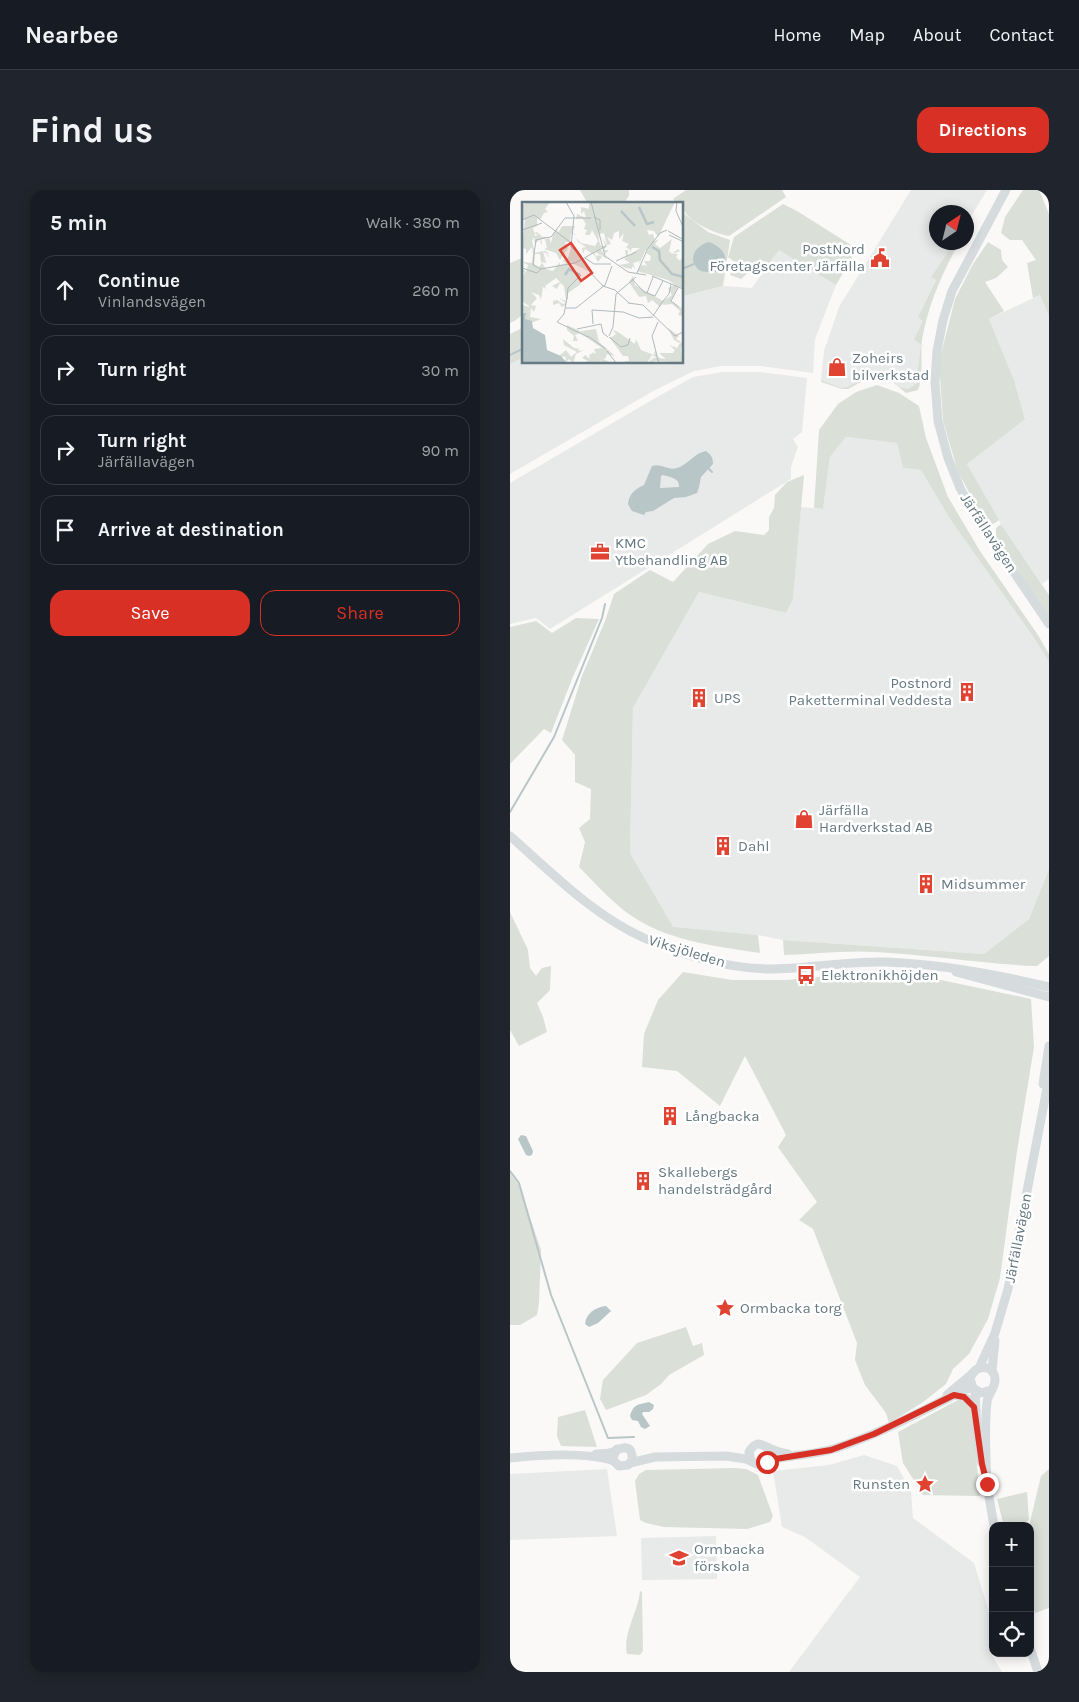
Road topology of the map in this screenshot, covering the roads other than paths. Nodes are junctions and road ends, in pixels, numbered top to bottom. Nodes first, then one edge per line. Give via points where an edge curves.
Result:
1 (1006, 190) edge
2 (1011, 190) edge
3 (982, 235) junction
4 (1049, 624) edge
5 (510, 836) edge
6 (929, 965) junction
7 (1049, 987) edge
8 (1049, 997) edge
9 (1049, 1046) edge
10 (1049, 1078) edge
11 (1036, 1142) junction
12 (995, 1333) junction
13 (976, 1371) junction
14 (992, 1371) junction
15 (974, 1389) junction
16 (990, 1390) junction
17 (954, 1395) junction
18 (938, 1403) junction
19 (977, 1414) junction
20 (768, 1448) junction
21 (617, 1449) junction
22 (750, 1449) junction
23 (632, 1453) junction
24 (790, 1455) junction
25 (726, 1456) junction
26 (582, 1457) junction
27 (654, 1457) junction
28 (510, 1458) edge
29 (769, 1460) junction
30 (614, 1461) junction
31 (751, 1461) junction
32 (630, 1463) junction
33 (987, 1484) junction
34 (993, 1522) edge
35 (1033, 1657) edge
36 (1038, 1672) edge

1 - 3 street, Järfällavägen
2 - 3 street, Järfällavägen
3 - 4 street, Järfällavägen via 952,291 943,320 934,382 938,421 960,488
5 - 6 street, Viksjöleden via 591,907 617,924 644,938 708,960 768,969 883,962
6 - 7 street, Viksjöleden via 965,969
6 - 8 street, Viksjöleden
9 - 11 street, Järfällavägen
10 - 11 street, Järfällavägen
11 - 12 street, Järfällavägen via 1008,1289
12 - 13 street, Järfällavägen
12 - 14 street, Järfällavägen
13 - 14 street via 986,1368
13 - 15 street via 970,1379
13 - 18 street
14 - 16 street via 995,1381
15 - 16 street via 985,1393
15 - 17 street
15 - 19 street
16 - 33 street via 985,1434
17 - 18 street
17 - 19 street via 972,1402
18 - 24 street via 874,1434 831,1450
19 - 33 street via 978,1440
20 - 22 street via 758,1444
20 - 24 street
20 - 29 street
21 - 23 street via 624,1447
21 - 26 street
21 - 30 street
22 - 25 street
22 - 31 street
23 - 27 street
23 - 32 street
24 - 29 street
25 - 27 street
25 - 31 street
26 - 28 street
26 - 30 street
27 - 32 street
29 - 31 street via 759,1465
30 - 32 street via 622,1466
33 - 34 street
35 - 36 street

